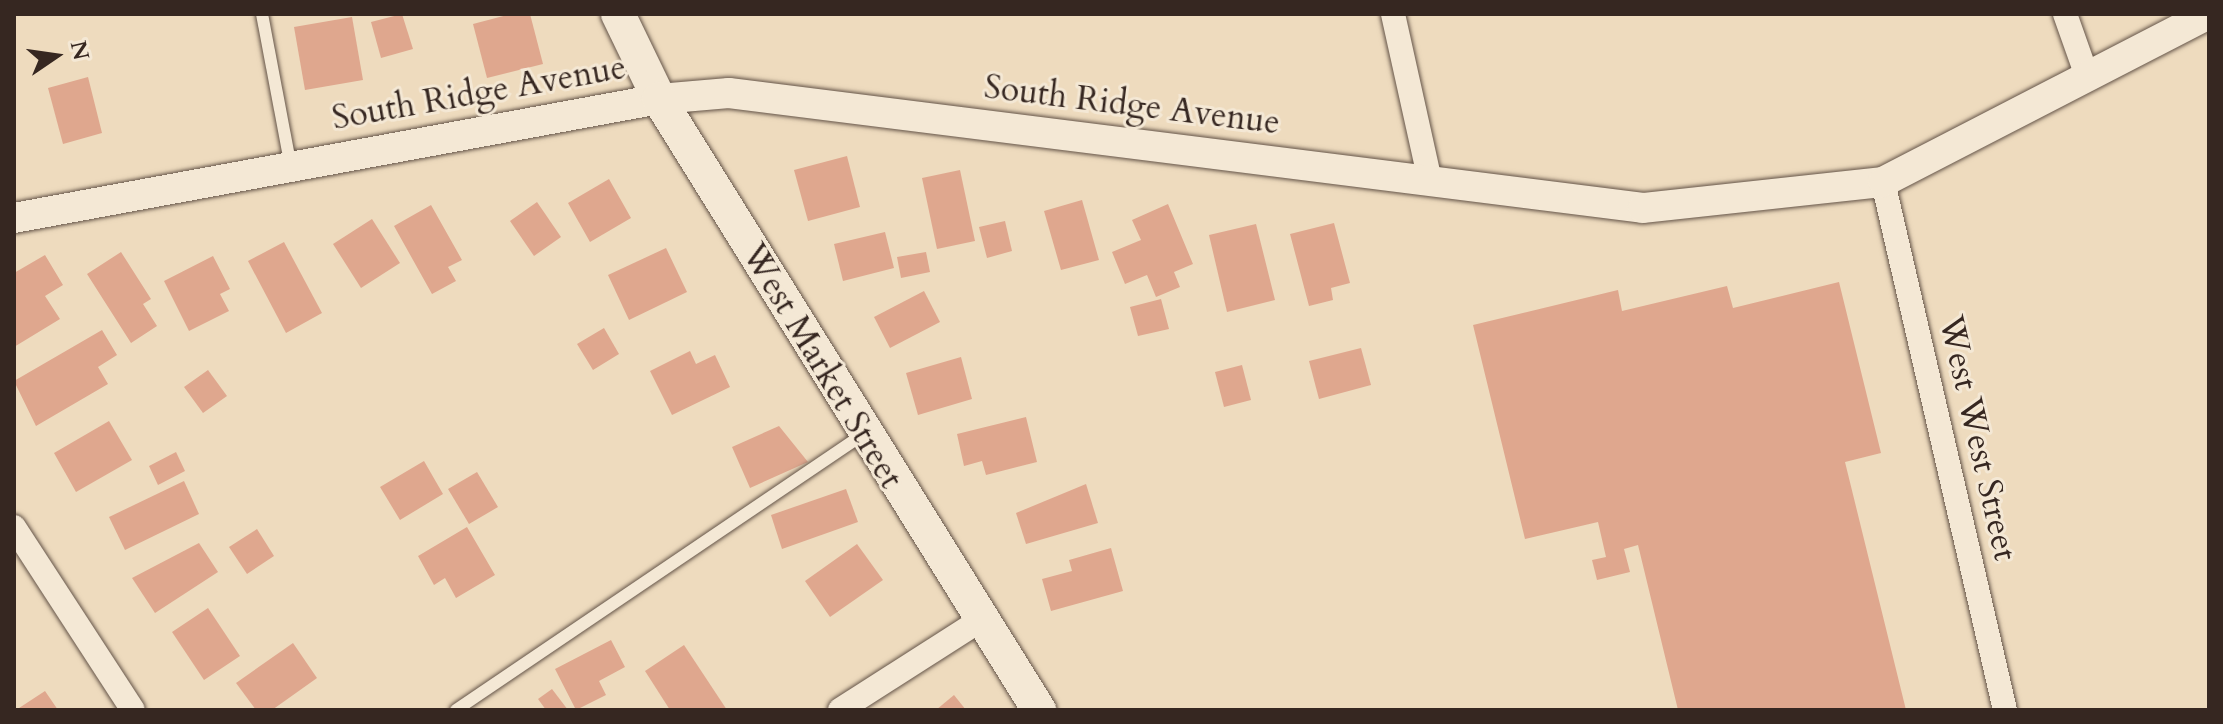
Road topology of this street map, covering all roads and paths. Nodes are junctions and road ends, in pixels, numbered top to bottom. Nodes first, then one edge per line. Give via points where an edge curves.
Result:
1 (262, 14) edge
2 (618, 14) edge
3 (1393, 14) edge
4 (2065, 14) edge
5 (2209, 14) edge
6 (2087, 76) junction
7 (659, 99) junction
8 (291, 167) junction
9 (1430, 181) junction
10 (1883, 182) junction
11 (14, 218) edge
12 (864, 434) junction
13 (14, 527) edge
14 (979, 621) junction
15 (133, 710) edge
16 (456, 710) edge
17 (840, 710) edge
18 (1039, 710) edge
19 (2005, 710) edge

1 - 8 lane
2 - 7 main road, West Market Street
3 - 9 street
4 - 6 street
5 - 6 street, South Ridge Avenue
6 - 10 street, South Ridge Avenue
7 - 8 street, South Ridge Avenue
7 - 9 street, South Ridge Avenue via 729,93
7 - 12 main road, West Market Street
8 - 11 street, South Ridge Avenue
9 - 10 street, South Ridge Avenue via 1643,208
10 - 19 street, West West Street
12 - 14 main road, West Market Street
12 - 16 lane
13 - 15 street
14 - 17 street
14 - 18 main road, West Market Street

